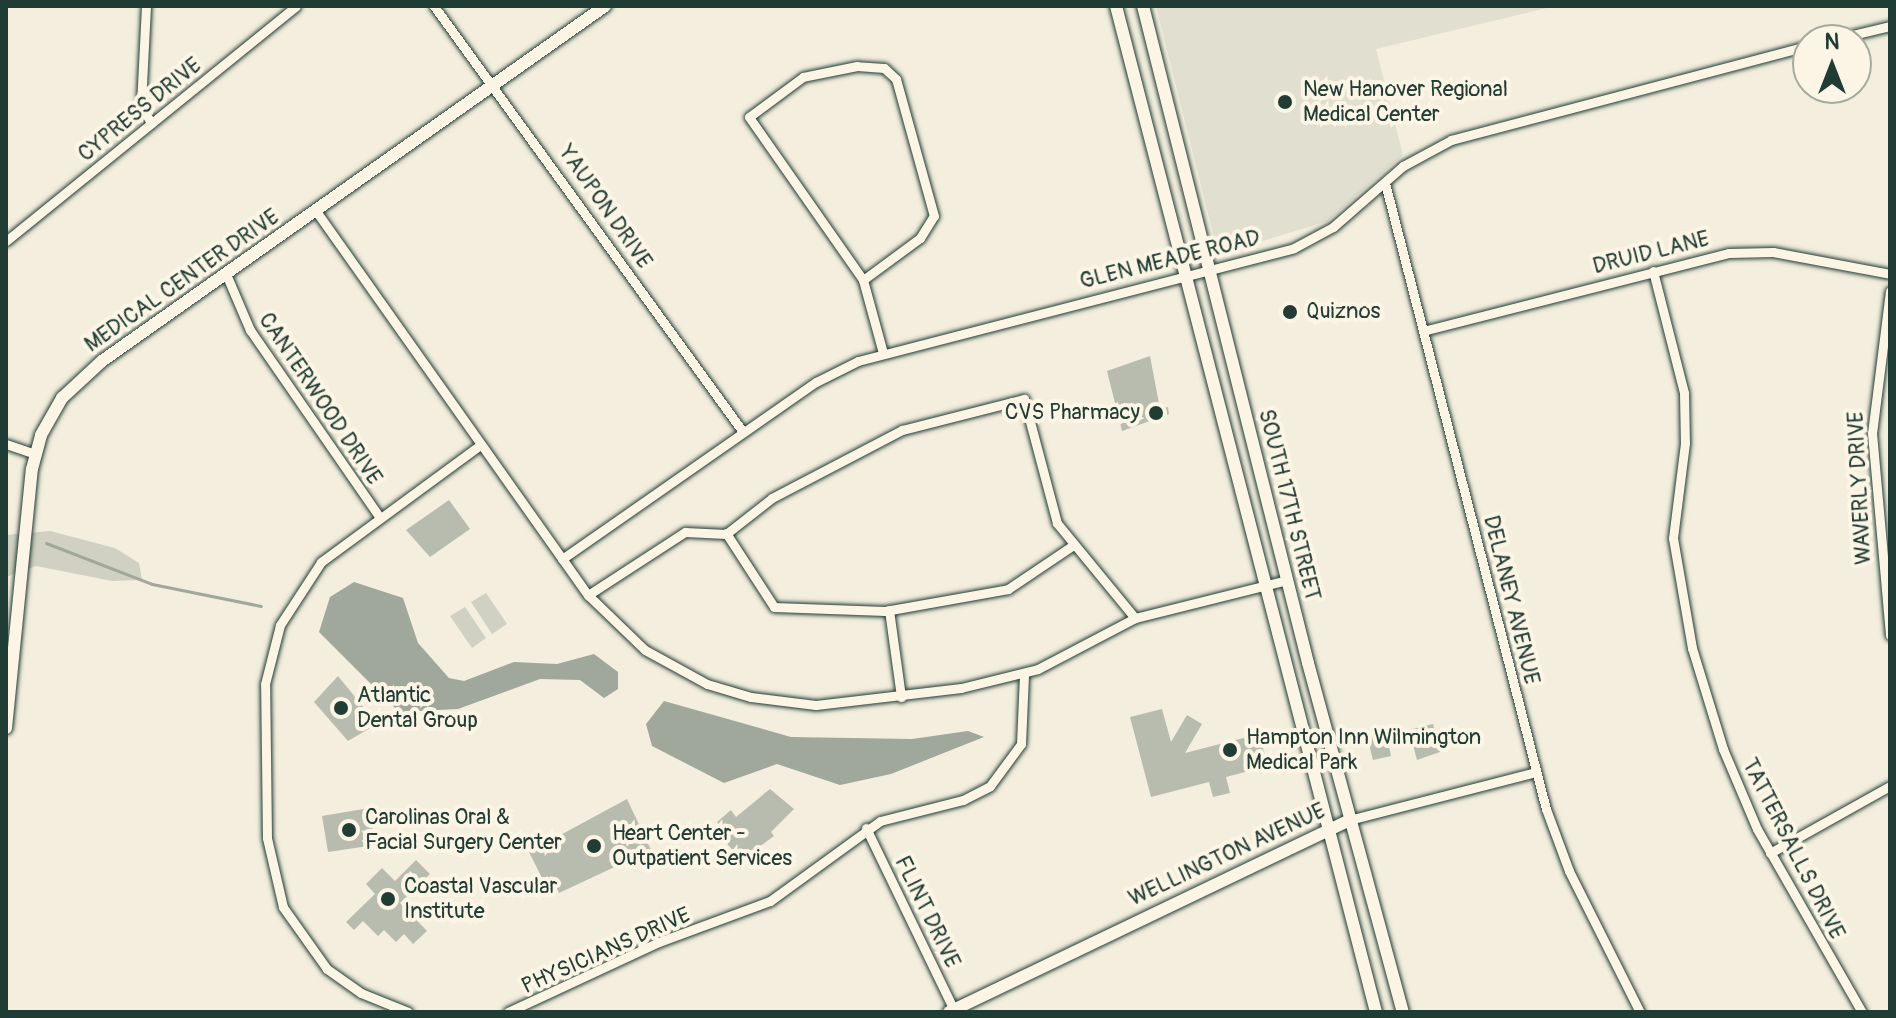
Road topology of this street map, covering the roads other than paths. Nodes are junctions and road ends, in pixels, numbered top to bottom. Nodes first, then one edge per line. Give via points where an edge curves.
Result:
1 (146, 6) edge
2 (296, 6) edge
3 (434, 6) edge
4 (605, 6) edge
5 (1116, 6) edge
6 (1143, 6) edge
7 (1792, 50) edge
8 (495, 83) junction
9 (151, 123) junction
10 (1385, 183) junction
11 (316, 211) junction
12 (6, 241) edge
13 (1209, 268) junction
14 (1653, 271) junction
15 (226, 274) junction
16 (1890, 274) edge
17 (1183, 275) junction
18 (863, 280) junction
19 (1890, 291) edge
20 (1423, 331) junction
21 (883, 353) junction
22 (743, 432) junction
23 (6, 444) edge
24 (480, 445) junction
25 (35, 454) junction
26 (379, 516) junction
27 (1885, 521) edge
28 (726, 533) junction
29 (1072, 546) junction
30 (562, 559) junction
31 (1287, 580) junction
32 (1262, 586) junction
33 (588, 595) junction
34 (889, 610) junction
35 (1135, 618) junction
36 (1890, 635) edge
37 (1024, 674) junction
38 (901, 697) junction
39 (6, 728) edge
40 (1536, 772) junction
41 (1890, 786) edge
42 (1349, 820) junction
43 (866, 828) junction
44 (1324, 830) junction
45 (1770, 853) junction
46 (952, 1011) edge
47 (408, 1012) edge
48 (508, 1012) edge
49 (1376, 1012) edge
50 (1403, 1012) edge
51 (1640, 1012) edge
52 (1862, 1012) edge

1 - 9 street via 141,105
2 - 9 street, CYPRESS DRIVE
3 - 8 street, YAUPON DRIVE
4 - 8 main road, MEDICAL CENTER DRIVE
5 - 17 main road, SOUTH 17TH STREET
6 - 13 main road, SOUTH 17TH STREET
7 - 10 street, GLEN MEADE ROAD via 1451,140 1420,154
8 - 11 main road, MEDICAL CENTER DRIVE
8 - 22 street, YAUPON DRIVE
9 - 12 street, CYPRESS DRIVE
10 - 13 street, GLEN MEADE ROAD via 1313,240
10 - 20 street, DELANEY AVENUE
11 - 15 main road, MEDICAL CENTER DRIVE
11 - 24 street
13 - 17 street, GLEN MEADE ROAD
13 - 31 main road, SOUTH 17TH STREET
14 - 16 street, DRUID LANE via 1747,251
14 - 20 street, DRUID LANE
14 - 45 street, TATTERSALLS DRIVE via 1684,393 1685,443 1673,538 1692,648 1723,749
15 - 25 main road, MEDICAL CENTER DRIVE via 84,375 52,413
15 - 26 street, CANTERWOOD DRIVE via 250,330
17 - 21 street, GLEN MEADE ROAD
17 - 32 main road, SOUTH 17TH STREET
18 - 18 street via 920,238 934,216 894,75 872,66 816,73 749,117
18 - 21 street
19 - 27 street, WAVERLY DRIVE via 1872,420
20 - 40 street, DELANEY AVENUE
21 - 22 street, GLEN MEADE ROAD via 816,382
22 - 30 street, GLEN MEADE ROAD
23 - 25 street
24 - 26 street, CANTERWOOD DRIVE
24 - 30 street
25 - 39 main road, MEDICAL CENTER DRIVE
26 - 47 street via 321,562 280,625 264,705 267,838 280,899 314,956 361,993
27 - 36 street, WAVERLY DRIVE
28 - 29 street via 772,498 902,430 1024,399 1057,523
28 - 33 street via 685,532
28 - 34 street via 774,607
29 - 34 street via 1008,589
29 - 35 street
30 - 33 street
31 - 32 street
31 - 42 main road, SOUTH 17TH STREET
32 - 35 street
32 - 44 main road, SOUTH 17TH STREET
33 - 38 street via 645,650 729,692 816,705
34 - 38 street
35 - 37 street
37 - 38 street
37 - 43 street, PHYSICIANS DRIVE via 1025,731 999,778 963,800
40 - 42 street, WELLINGTON AVENUE
40 - 51 street, DELANEY AVENUE via 1569,871
41 - 45 street
42 - 44 main road, WELLINGTON AVENUE
42 - 50 main road, SOUTH 17TH STREET
43 - 46 street, FLINT DRIVE
43 - 48 street, PHYSICIANS DRIVE via 770,901 659,942
44 - 46 main road, WELLINGTON AVENUE
44 - 49 main road, SOUTH 17TH STREET
45 - 52 street, TATTERSALLS DRIVE

